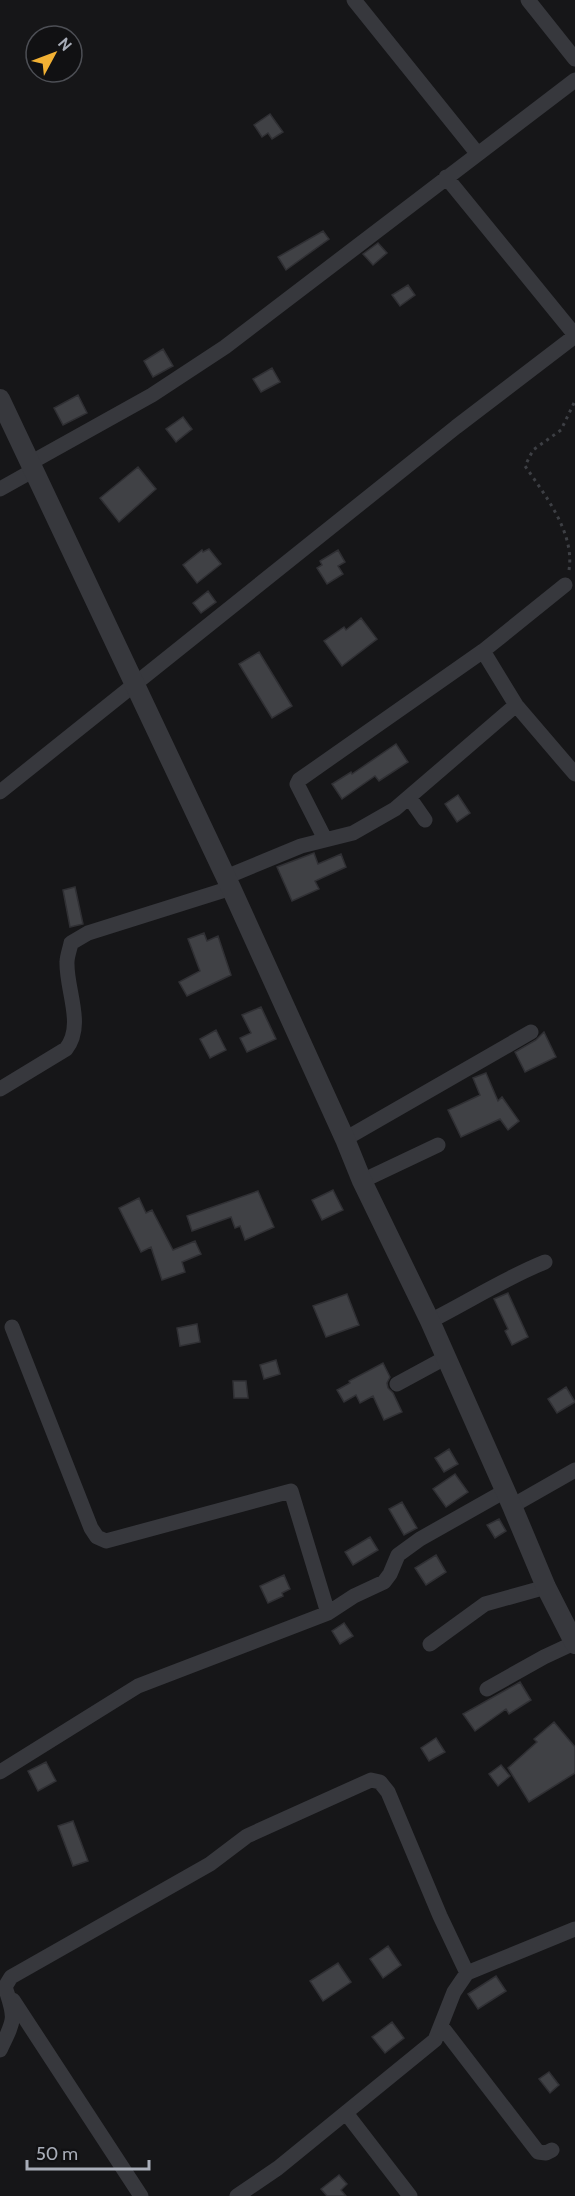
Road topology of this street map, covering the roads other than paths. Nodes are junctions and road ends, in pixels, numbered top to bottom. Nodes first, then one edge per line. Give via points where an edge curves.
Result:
1 (354, 0) edge
2 (528, 0) edge
3 (575, 59) edge
4 (575, 80) edge
5 (477, 153) junction
6 (446, 177) junction
7 (575, 335) edge
8 (0, 399) edge
9 (32, 466) junction
10 (0, 489) edge
11 (565, 585) road end
12 (483, 651) junction
13 (135, 685) junction
14 (516, 705) junction
15 (575, 774) edge
16 (0, 792) edge
17 (409, 796) junction
18 (425, 820) dead end
19 (326, 839) junction
20 (228, 882) junction
21 (531, 1032) dead end
22 (0, 1089) edge
23 (345, 1139) junction
24 (438, 1145) dead end
25 (362, 1181) junction
26 (545, 1262) dead end
27 (430, 1322) junction
28 (12, 1327) dead end
29 (445, 1358) junction
30 (397, 1384) dead end
31 (575, 1470) edge
32 (508, 1499) junction
33 (546, 1587) junction
34 (328, 1613) junction
35 (570, 1621) edge
36 (430, 1644) dead end
37 (575, 1644) edge
38 (487, 1689) dead end
39 (0, 1772) edge
40 (575, 1929) edge
41 (468, 1973) junction
42 (2, 1984) edge
43 (442, 2027) junction
44 (0, 2050) edge
45 (346, 2113) junction
46 (552, 2150) dead end
47 (141, 2196) edge
48 (237, 2196) edge
49 (410, 2196) edge

1 - 5 street
2 - 3 street
4 - 5 street
5 - 6 street
6 - 7 street
6 - 9 street via 225,347
7 - 13 street
8 - 9 street
9 - 10 street
9 - 13 street
11 - 12 street
12 - 14 street
12 - 19 street via 299,780 297,784
13 - 16 street
13 - 20 street
14 - 15 street
14 - 17 street
17 - 18 street
17 - 19 street via 395,809 353,833
19 - 20 street via 301,846
20 - 22 street via 88,933 71,943 67,962 75,1034 72,1041 66,1049
20 - 23 street
21 - 23 street
23 - 25 street
24 - 25 street
25 - 27 street
26 - 27 street
27 - 29 street
28 - 34 street via 97,1537 106,1540 291,1491
29 - 30 street
29 - 32 street
31 - 32 street
32 - 33 street
32 - 34 street via 420,1539 398,1555 384,1582
33 - 35 street
33 - 36 street via 485,1604
34 - 39 street via 138,1686
35 - 37 street
37 - 38 street
40 - 41 street
41 - 42 street via 388,1792 380,1782 371,1780 247,1836 210,1864
41 - 43 street via 454,1992
42 - 44 street via 14,2013
42 - 47 street
43 - 45 street via 435,2040
43 - 46 street via 538,2152
45 - 48 street
45 - 49 street

